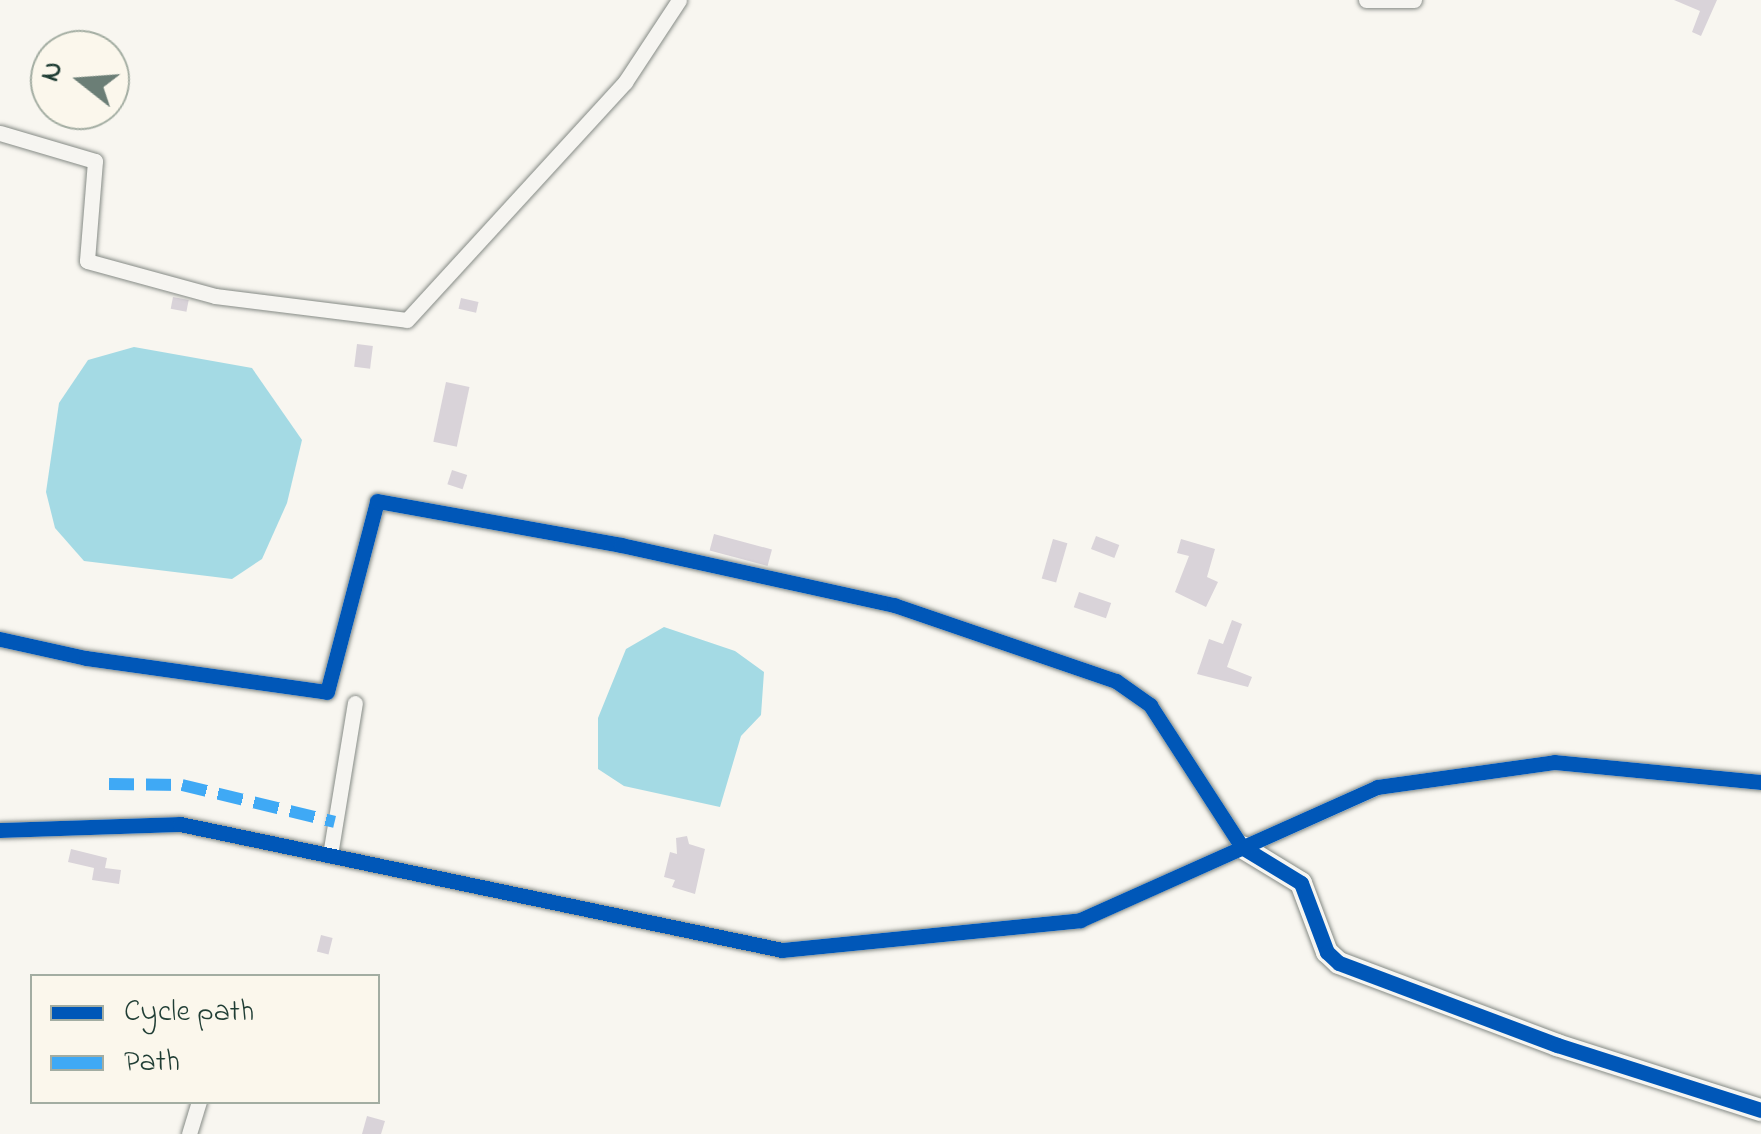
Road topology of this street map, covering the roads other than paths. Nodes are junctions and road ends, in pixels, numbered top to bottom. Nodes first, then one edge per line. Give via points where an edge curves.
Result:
1 (679, 0) edge
2 (1366, 0) edge
3 (1414, 0) edge
4 (0, 133) edge
5 (0, 639) edge
6 (356, 703) dead end
7 (1761, 782) edge
8 (0, 830) edge
9 (1242, 847) junction
10 (330, 855) junction
11 (198, 1104) edge
12 (1761, 1110) edge
13 (190, 1134) edge

1 - 4 street via 625,82 407,320 215,296 87,261 95,162
2 - 3 street
5 - 9 street via 327,692 377,501 894,605 1116,681 1150,706
6 - 10 street
7 - 9 street via 1554,762 1377,787
8 - 10 street via 180,824
9 - 10 street via 1080,920 782,950
9 - 12 street via 1301,883 1327,952 1339,963
11 - 13 street

